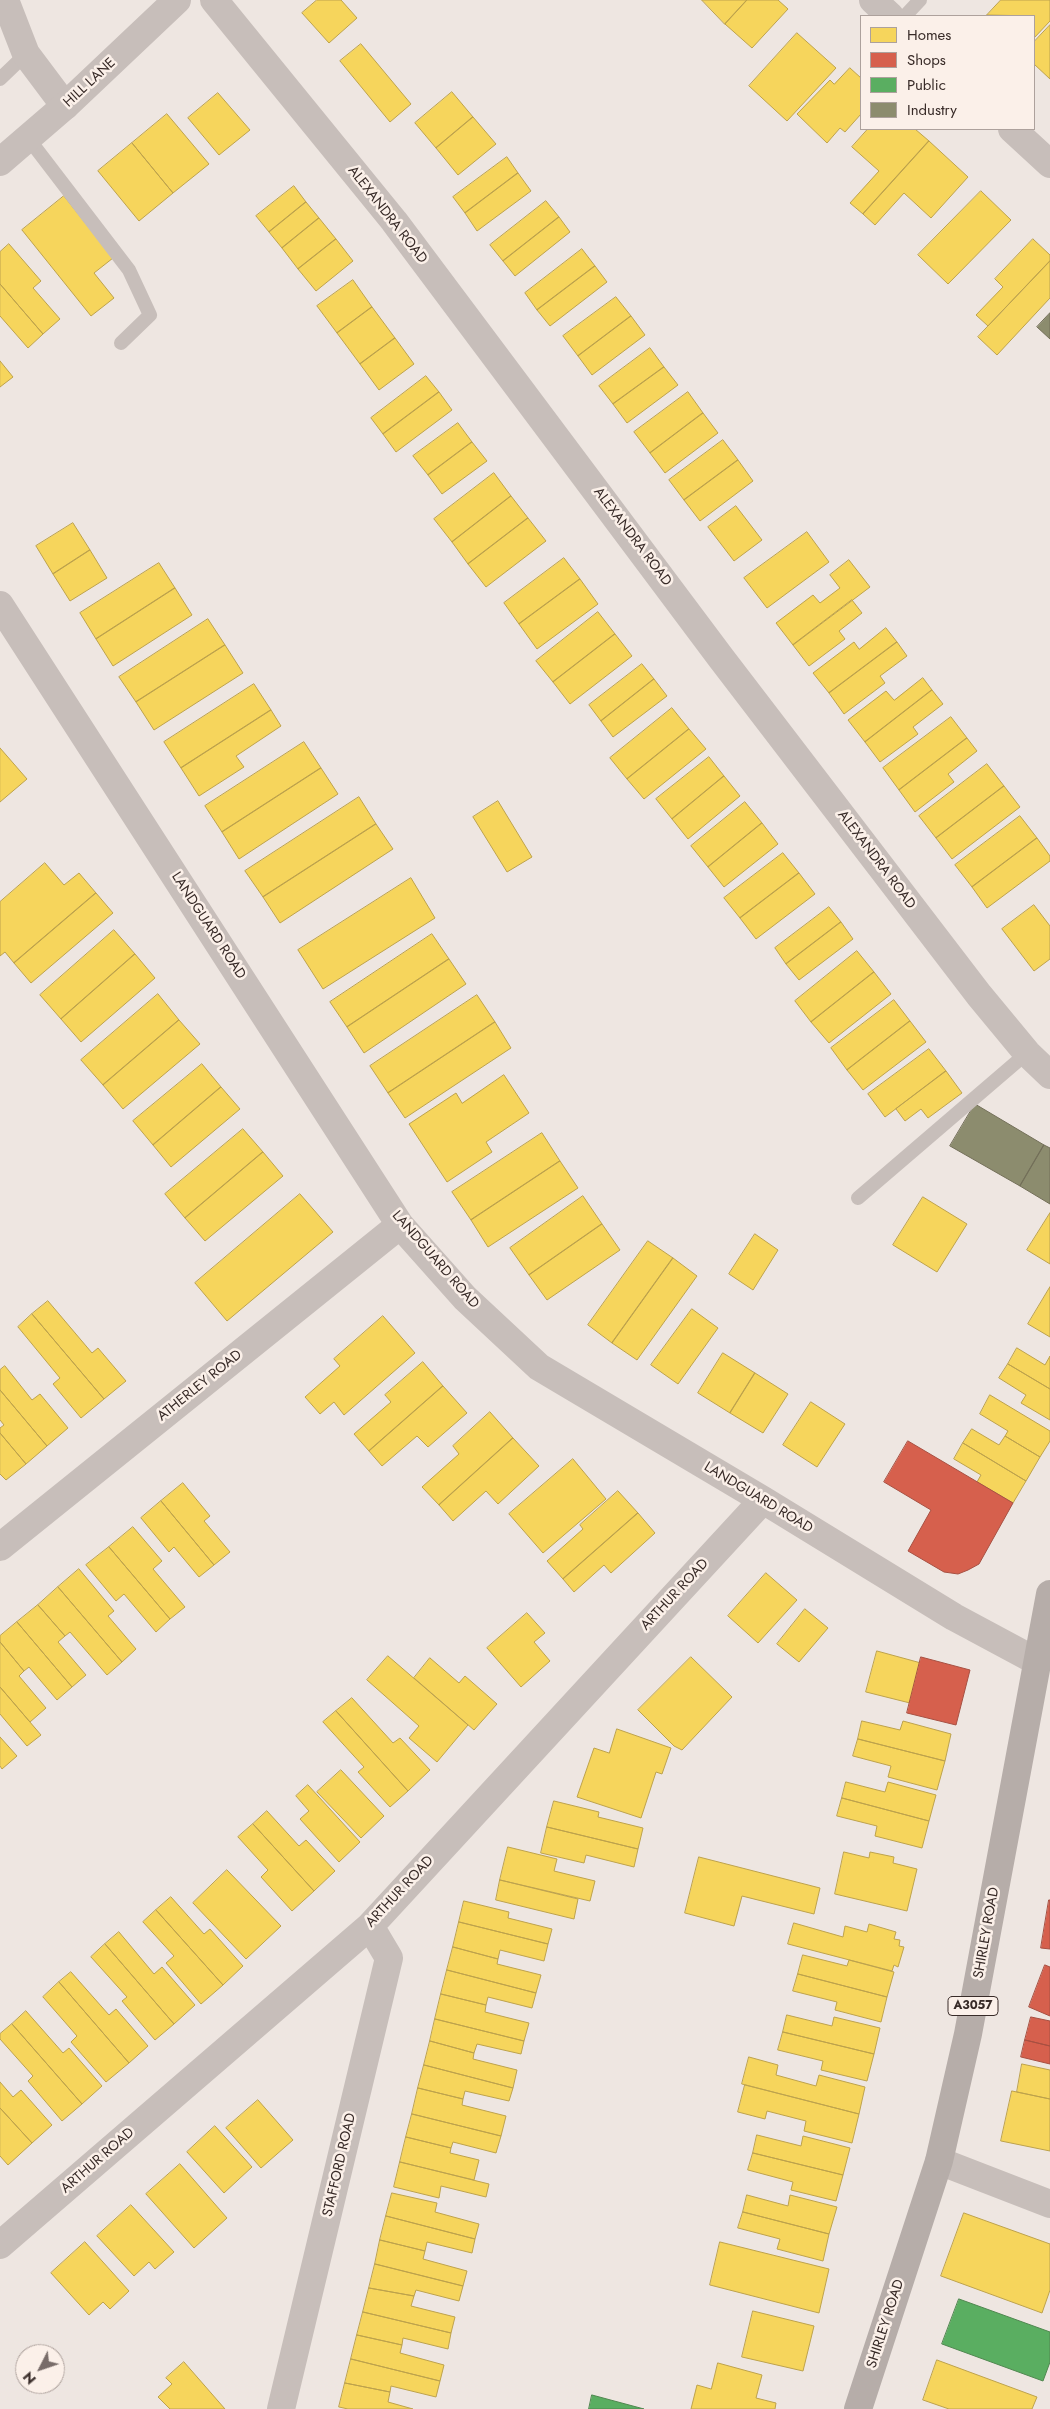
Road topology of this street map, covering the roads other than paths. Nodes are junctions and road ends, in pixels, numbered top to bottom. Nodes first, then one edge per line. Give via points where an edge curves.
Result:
1 (5, 0) edge
2 (177, 0) edge
3 (214, 0) edge
4 (873, 0) edge
5 (920, 0) edge
6 (889, 15) edge
7 (906, 15) edge
8 (26, 54) junction
9 (0, 78) edge
10 (65, 106) junction
11 (1013, 130) edge
12 (28, 138) junction
13 (0, 162) edge
14 (1050, 164) edge
15 (121, 343) dead end
16 (0, 605) edge
17 (1028, 1053) junction
18 (1050, 1074) edge
19 (858, 1198) dead end
20 (400, 1225) junction
21 (763, 1500) junction
22 (0, 1547) edge
23 (1049, 1602) edge
24 (1036, 1661) junction
25 (370, 1926) junction
26 (940, 2161) junction
27 (1050, 2204) edge
28 (0, 2245) edge
29 (282, 2409) edge
30 (858, 2409) edge

1 - 8 street
2 - 10 street, HILL LANE
3 - 17 street, ALEXANDRA ROAD via 394,221 721,658 979,995
4 - 6 street
5 - 7 lane
8 - 9 lane
8 - 10 street
10 - 12 street, HILL LANE
11 - 14 street
12 - 13 street, HILL LANE
12 - 15 lane via 129,270 150,315
16 - 20 street, LANDGUARD ROAD
17 - 18 street, ALEXANDRA ROAD
17 - 19 lane
20 - 21 street, LANDGUARD ROAD via 465,1298 538,1367
20 - 22 street, ATHERLEY ROAD
21 - 24 street, LANDGUARD ROAD via 954,1617
21 - 25 street, ARTHUR ROAD
23 - 24 main road, SHIRLEY ROAD / A3057
24 - 26 main road, SHIRLEY ROAD / A3057 via 968,2034
25 - 28 street, ARTHUR ROAD
25 - 29 street, STAFFORD ROAD via 389,1958
26 - 27 street
26 - 30 main road, SHIRLEY ROAD / A3057

